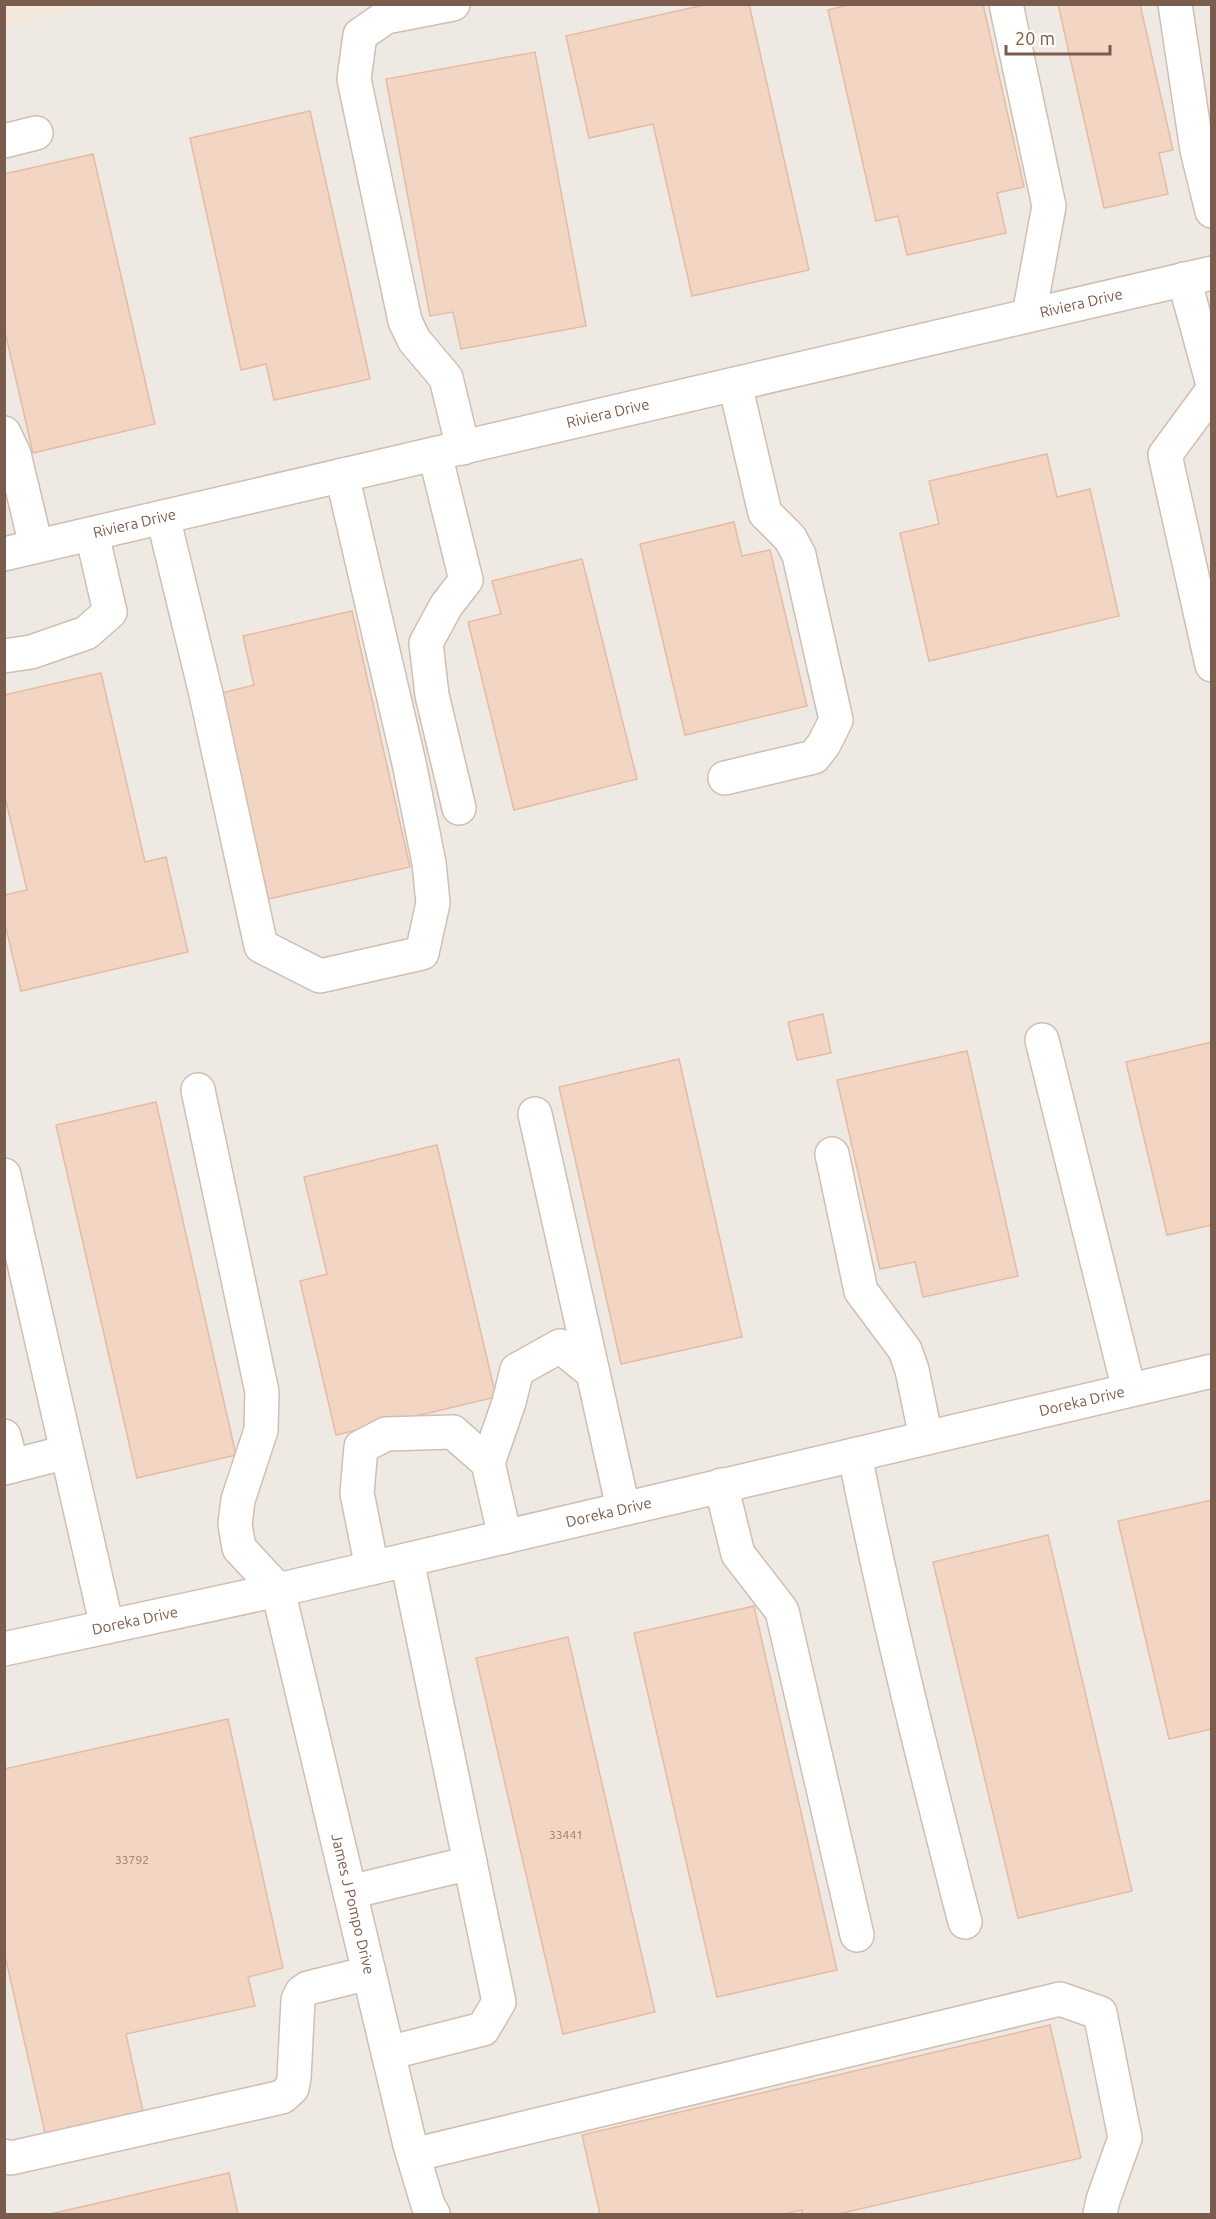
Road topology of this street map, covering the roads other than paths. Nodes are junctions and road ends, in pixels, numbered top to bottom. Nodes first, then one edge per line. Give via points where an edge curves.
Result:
1 (453, 4) edge
2 (1006, 4) edge
3 (1175, 4) edge
4 (36, 133) dead end
5 (4, 141) edge
6 (1212, 211) edge
7 (1198, 276) edge
8 (1029, 315) junction
9 (1212, 381) edge
10 (735, 384) junction
11 (1212, 391) edge
12 (4, 433) edge
13 (449, 451) junction
14 (342, 475) junction
15 (163, 517) junction
16 (92, 534) junction
17 (36, 546) junction
18 (4, 554) edge
19 (4, 656) edge
20 (1212, 665) edge
21 (725, 778) dead end
22 (459, 808) dead end
23 (1042, 1040) dead end
24 (198, 1090) dead end
25 (535, 1114) dead end
26 (832, 1154) dead end
27 (4, 1175) edge
28 (1212, 1371) edge
29 (593, 1373) junction
30 (1130, 1390) junction
31 (926, 1438) junction
32 (67, 1452) junction
33 (855, 1455) junction
34 (7, 1457) edge
35 (488, 1463) junction
36 (721, 1485) junction
37 (623, 1508) junction
38 (505, 1537) junction
39 (408, 1560) junction
40 (372, 1568) junction
41 (278, 1590) junction
42 (107, 1627) junction
43 (4, 1649) edge
44 (470, 1863) junction
45 (350, 1892) junction
46 (965, 1922) dead end
47 (857, 1935) dead end
48 (369, 1973) junction
49 (388, 2053) junction
50 (413, 2155) junction
51 (4, 2156) edge
52 (433, 2214) edge
53 (1100, 2214) edge

1 - 13 street via 386,17 360,35 354,79 405,321 414,340 446,378
2 - 8 street via 1049,206
3 - 6 street via 1197,150
4 - 5 street
7 - 8 street, Riviera Drive
7 - 9 street
8 - 10 street, Riviera Drive
10 - 13 street, Riviera Drive
10 - 21 street via 765,513 790,538 799,555 836,720 814,758
11 - 20 street via 1165,454
12 - 17 street via 14,454
13 - 14 street, Riviera Drive
13 - 22 street via 466,580 426,643 432,695
14 - 15 street, Riviera Drive
14 - 15 street via 429,863 433,903 422,953 320,976 261,946
15 - 16 street, Riviera Drive
16 - 17 street, Riviera Drive
16 - 19 street via 110,612 86,633 31,652
17 - 18 street, Riviera Drive
23 - 30 street
24 - 41 street via 262,1392 261,1430 238,1500 235,1524 239,1548
25 - 29 street
26 - 31 street via 861,1291 905,1350
27 - 32 street
28 - 30 street, Doreka Drive
29 - 35 street via 560,1346 517,1370
29 - 37 street
30 - 31 street, Doreka Drive
31 - 33 street, Doreka Drive
32 - 34 street
32 - 42 street
33 - 36 street, Doreka Drive
33 - 46 street via 918,1741
35 - 38 street
35 - 40 street via 453,1432 386,1434 361,1447 357,1493
36 - 37 street, Doreka Drive
36 - 47 street via 738,1554 782,1611
37 - 38 street, Doreka Drive
38 - 39 street, Doreka Drive
39 - 40 street, Doreka Drive
39 - 44 street
40 - 41 street, Doreka Drive
41 - 42 street, Doreka Drive
41 - 45 street, James J Pompo Drive
42 - 43 street, Doreka Drive
44 - 45 street
44 - 49 street via 499,2002 483,2029
45 - 48 street, James J Pompo Drive
48 - 49 street, James J Pompo Drive
48 - 51 street via 302,1992 298,2000 294,2078 292,2088 282,2097 11,2158
49 - 50 street, James J Pompo Drive
50 - 52 street, James J Pompo Drive
50 - 53 street via 1060,1999 1100,2013 1125,2138

